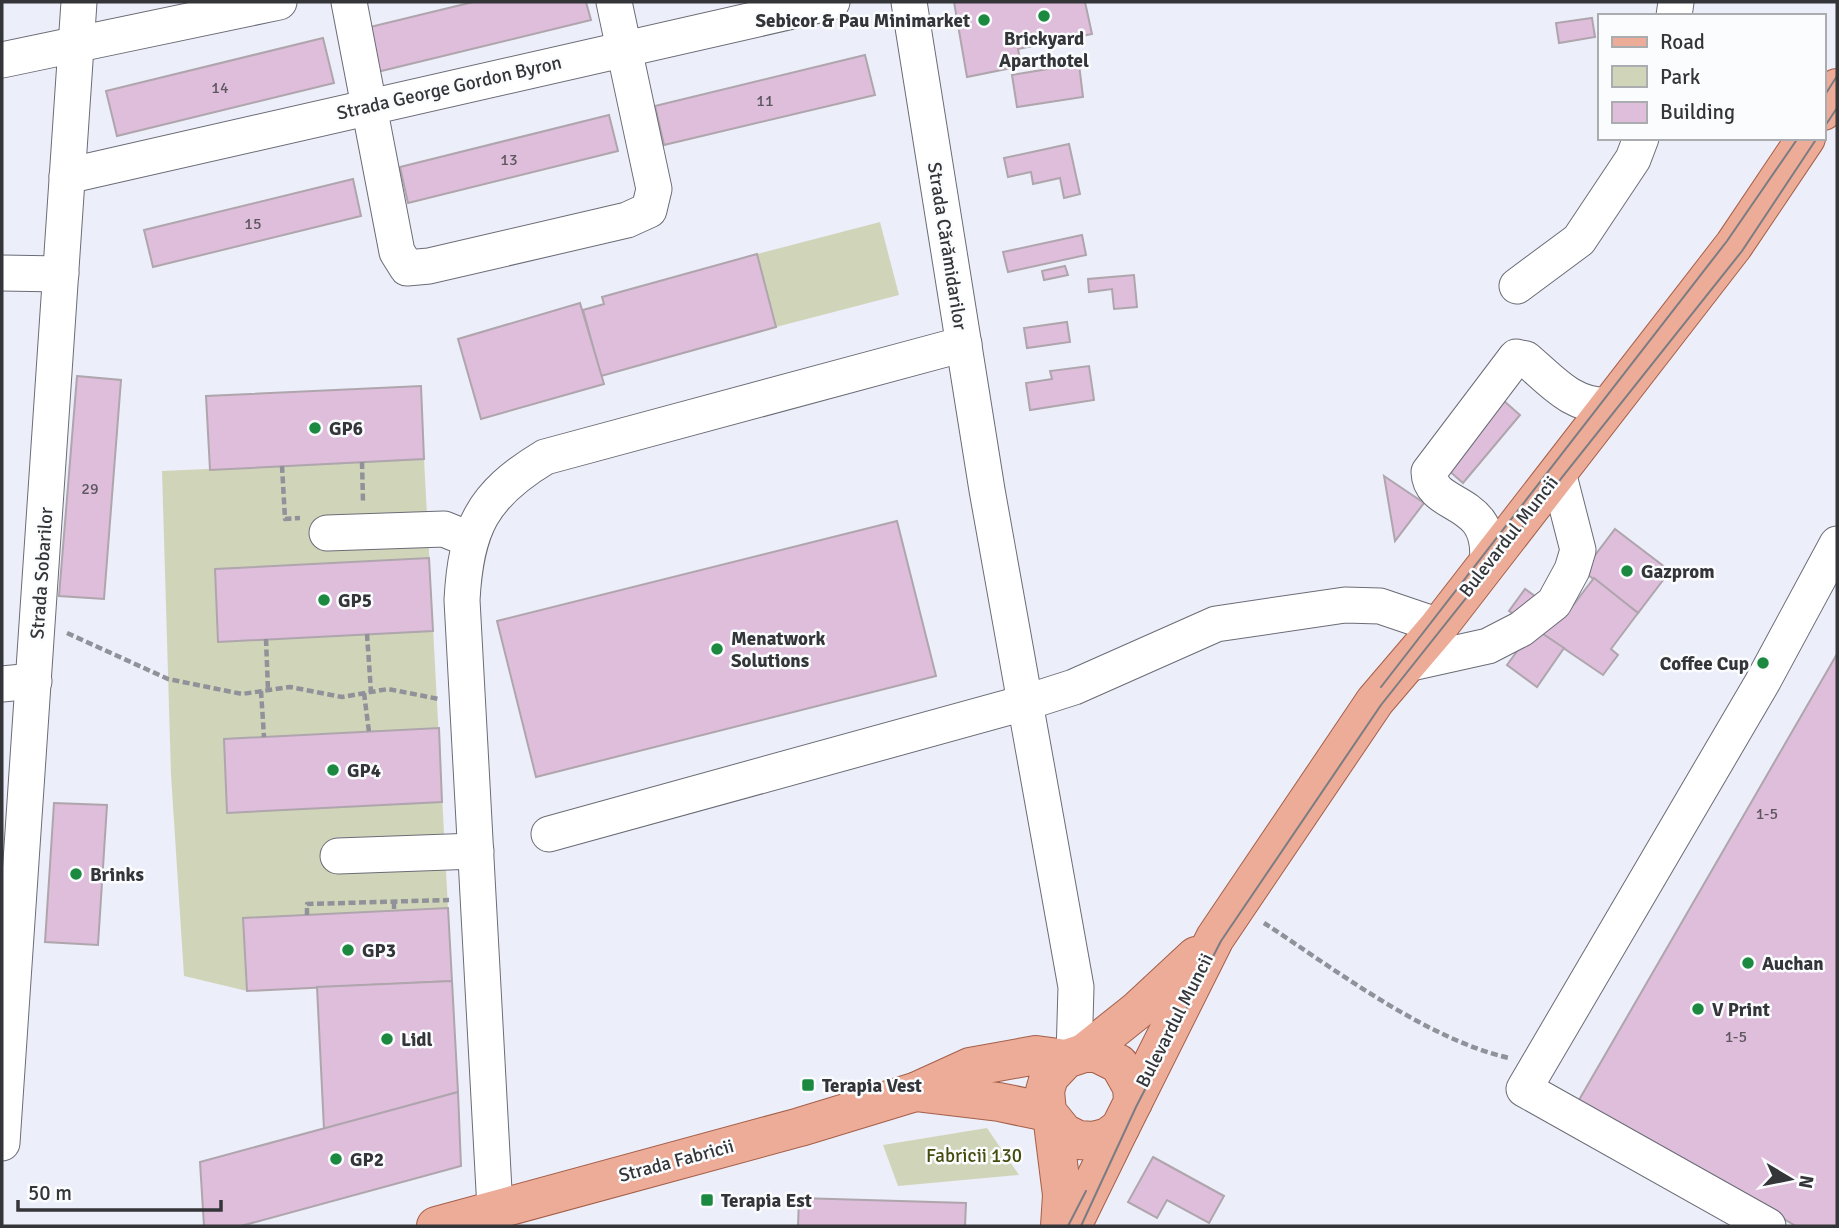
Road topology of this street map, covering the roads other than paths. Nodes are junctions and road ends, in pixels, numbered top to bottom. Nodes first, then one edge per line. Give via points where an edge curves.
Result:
1 (79, 2) edge
2 (279, 2) edge
3 (349, 2) edge
4 (614, 2) edge
5 (832, 2) edge
6 (909, 2) edge
7 (76, 44) junction
8 (625, 47) junction
9 (2, 61) edge
10 (1837, 89) edge
11 (368, 105) junction
12 (1825, 108) edge
13 (1639, 140) edge
14 (1805, 140) edge
15 (67, 176) junction
16 (2, 274) edge
17 (61, 274) junction
18 (1517, 286) dead end
19 (964, 344) junction
20 (1610, 405) junction
21 (1558, 472) junction
22 (327, 533) dead end
23 (471, 540) junction
24 (1837, 544) edge
25 (1487, 564) junction
26 (1439, 626) junction
27 (1406, 664) junction
28 (18, 683) edge
29 (1024, 703) junction
30 (549, 834) dead end
31 (476, 851) junction
32 (338, 856) dead end
33 (1215, 938) junction
34 (1075, 1056) junction
35 (915, 1092) junction
36 (1126, 1115) junction
37 (1050, 1117) junction
38 (2, 1143) edge
39 (495, 1209) junction
40 (436, 1226) edge
41 (1060, 1226) edge
42 (1072, 1226) edge
43 (1768, 1226) edge

1 - 7 street, Strada Sobarilor
2 - 7 street
3 - 11 street
4 - 8 street
5 - 8 street, Strada George Gordon Byron
6 - 19 street, Strada Cărămidarilor
7 - 9 street
7 - 15 street, Strada Sobarilor
8 - 11 street, Strada George Gordon Byron
8 - 11 street via 654,189 649,210 628,220 429,266 407,268 397,252
10 - 12 main road
11 - 15 street, Strada George Gordon Byron
13 - 18 street via 1633,159 1579,240
14 - 20 main road, Bulevardul Muncii via 1734,246
15 - 17 street, Strada Sobarilor
16 - 17 street
17 - 28 street, Strada Sobarilor via 38,620
19 - 23 street via 545,457 511,478 491,500
19 - 29 street, Strada Cărămidarilor
20 - 21 main road, Bulevardul Muncii
20 - 25 street via 1575,401 1526,359 1516,357 1429,472 1435,489 1485,527
21 - 25 main road, Bulevardul Muncii
21 - 27 street via 1578,550 1554,603 1521,629 1488,646
22 - 23 street via 444,529
23 - 31 street via 462,600
24 - 43 street via 1762,683 1524,1089
25 - 26 main road, Bulevardul Muncii
26 - 27 main road, Bulevardul Muncii
26 - 29 street via 1380,606 1345,604 1216,624 1073,687
27 - 33 main road, Bulevardul Muncii via 1375,701
28 - 38 street, Strada Sobarilor
29 - 30 street
29 - 34 street, Strada Cărămidarilor via 1076,987
31 - 32 street
31 - 39 street
33 - 34 main road, Bulevardul Muncii via 1139,1009
33 - 36 main road, Bulevardul Muncii
34 - 35 main road, Strada Fabricii via 1036,1055 970,1067
34 - 36 main road via 1097,1053 1119,1064 1132,1087
34 - 37 main road via 1049,1077 1045,1091
35 - 37 main road, Strada Fabricii via 999,1102
35 - 39 main road, Strada Fabricii
36 - 37 main road via 1108,1137 1094,1141 1078,1140
36 - 42 main road, Bulevardul Muncii
37 - 41 main road via 1062,1195
39 - 40 main road, Strada Fabricii

